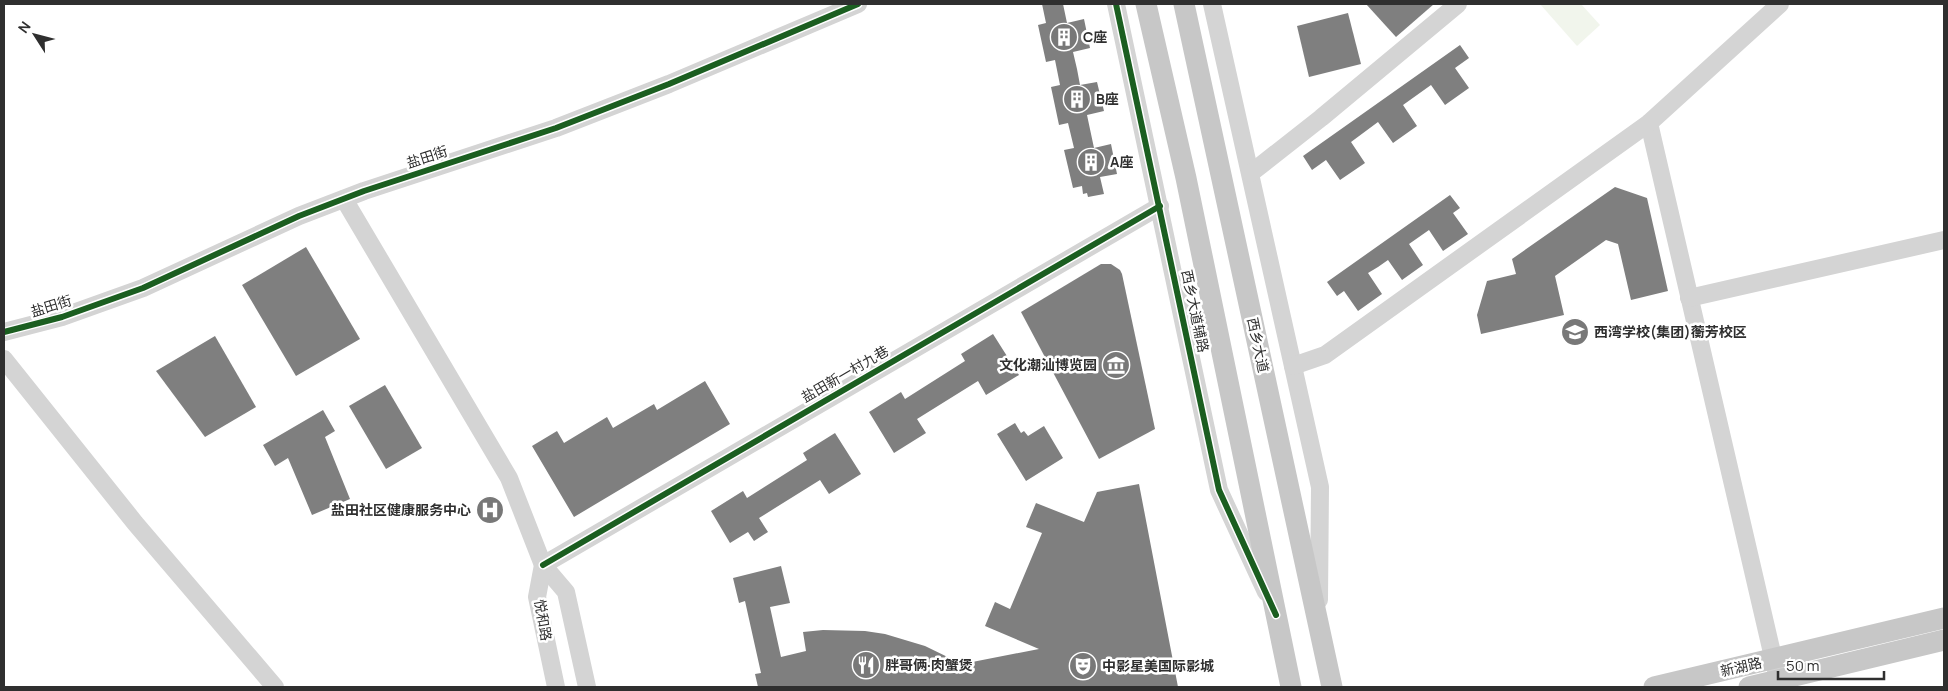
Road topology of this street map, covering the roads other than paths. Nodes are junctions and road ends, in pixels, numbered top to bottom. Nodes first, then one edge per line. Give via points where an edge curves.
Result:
1 (858, 4) edge
2 (1116, 4) edge
3 (1146, 4) edge
4 (1184, 4) edge
5 (1212, 4) edge
6 (1458, 4) edge
7 (1780, 4) edge
8 (1648, 123) junction
9 (1250, 173) junction
10 (344, 199) junction
11 (1160, 206) junction
12 (1944, 240) edge
13 (1689, 298) junction
14 (4, 332) edge
15 (4, 360) edge
16 (1293, 366) junction
17 (543, 565) junction
18 (1276, 615) junction
19 (1944, 618) edge
20 (1318, 623) junction
21 (1944, 640) edge
22 (1324, 650) junction
23 (1773, 659) junction
24 (1287, 665) junction
25 (1778, 680) junction
26 (275, 687) edge
27 (556, 687) edge
28 (587, 687) edge
29 (1285, 687) edge
30 (1291, 687) edge
31 (1332, 687) edge
32 (1343, 687) edge
33 (1654, 687) edge
34 (1749, 687) edge

1 - 10 street, 盐田街 via 556,128
2 - 11 street, 西乡大道辅路
3 - 18 main road via 1188,188
4 - 20 main road, 西乡大道
5 - 9 street
6 - 9 street
7 - 8 street
8 - 13 street
8 - 16 street via 1325,355
9 - 16 street
10 - 14 street, 盐田街 via 299,216 143,288 62,317
10 - 17 street via 509,478
11 - 17 street, 盐田新一村九巷
11 - 18 street, 西乡大道辅路 via 1219,490
12 - 13 street
13 - 23 street
15 - 26 street via 135,523
16 - 20 street via 1320,487
17 - 27 street, 悦和路 via 537,597
17 - 28 street, 悦和路 via 566,592
18 - 24 main road
19 - 23 main road, 新湖路
20 - 22 main road, 西乡大道
21 - 25 main road, 新湖路
22 - 31 main road, 西乡大道
22 - 32 main road
23 - 25 street
23 - 33 main road, 新湖路
24 - 29 main road
24 - 30 main road
25 - 34 main road, 新湖路

